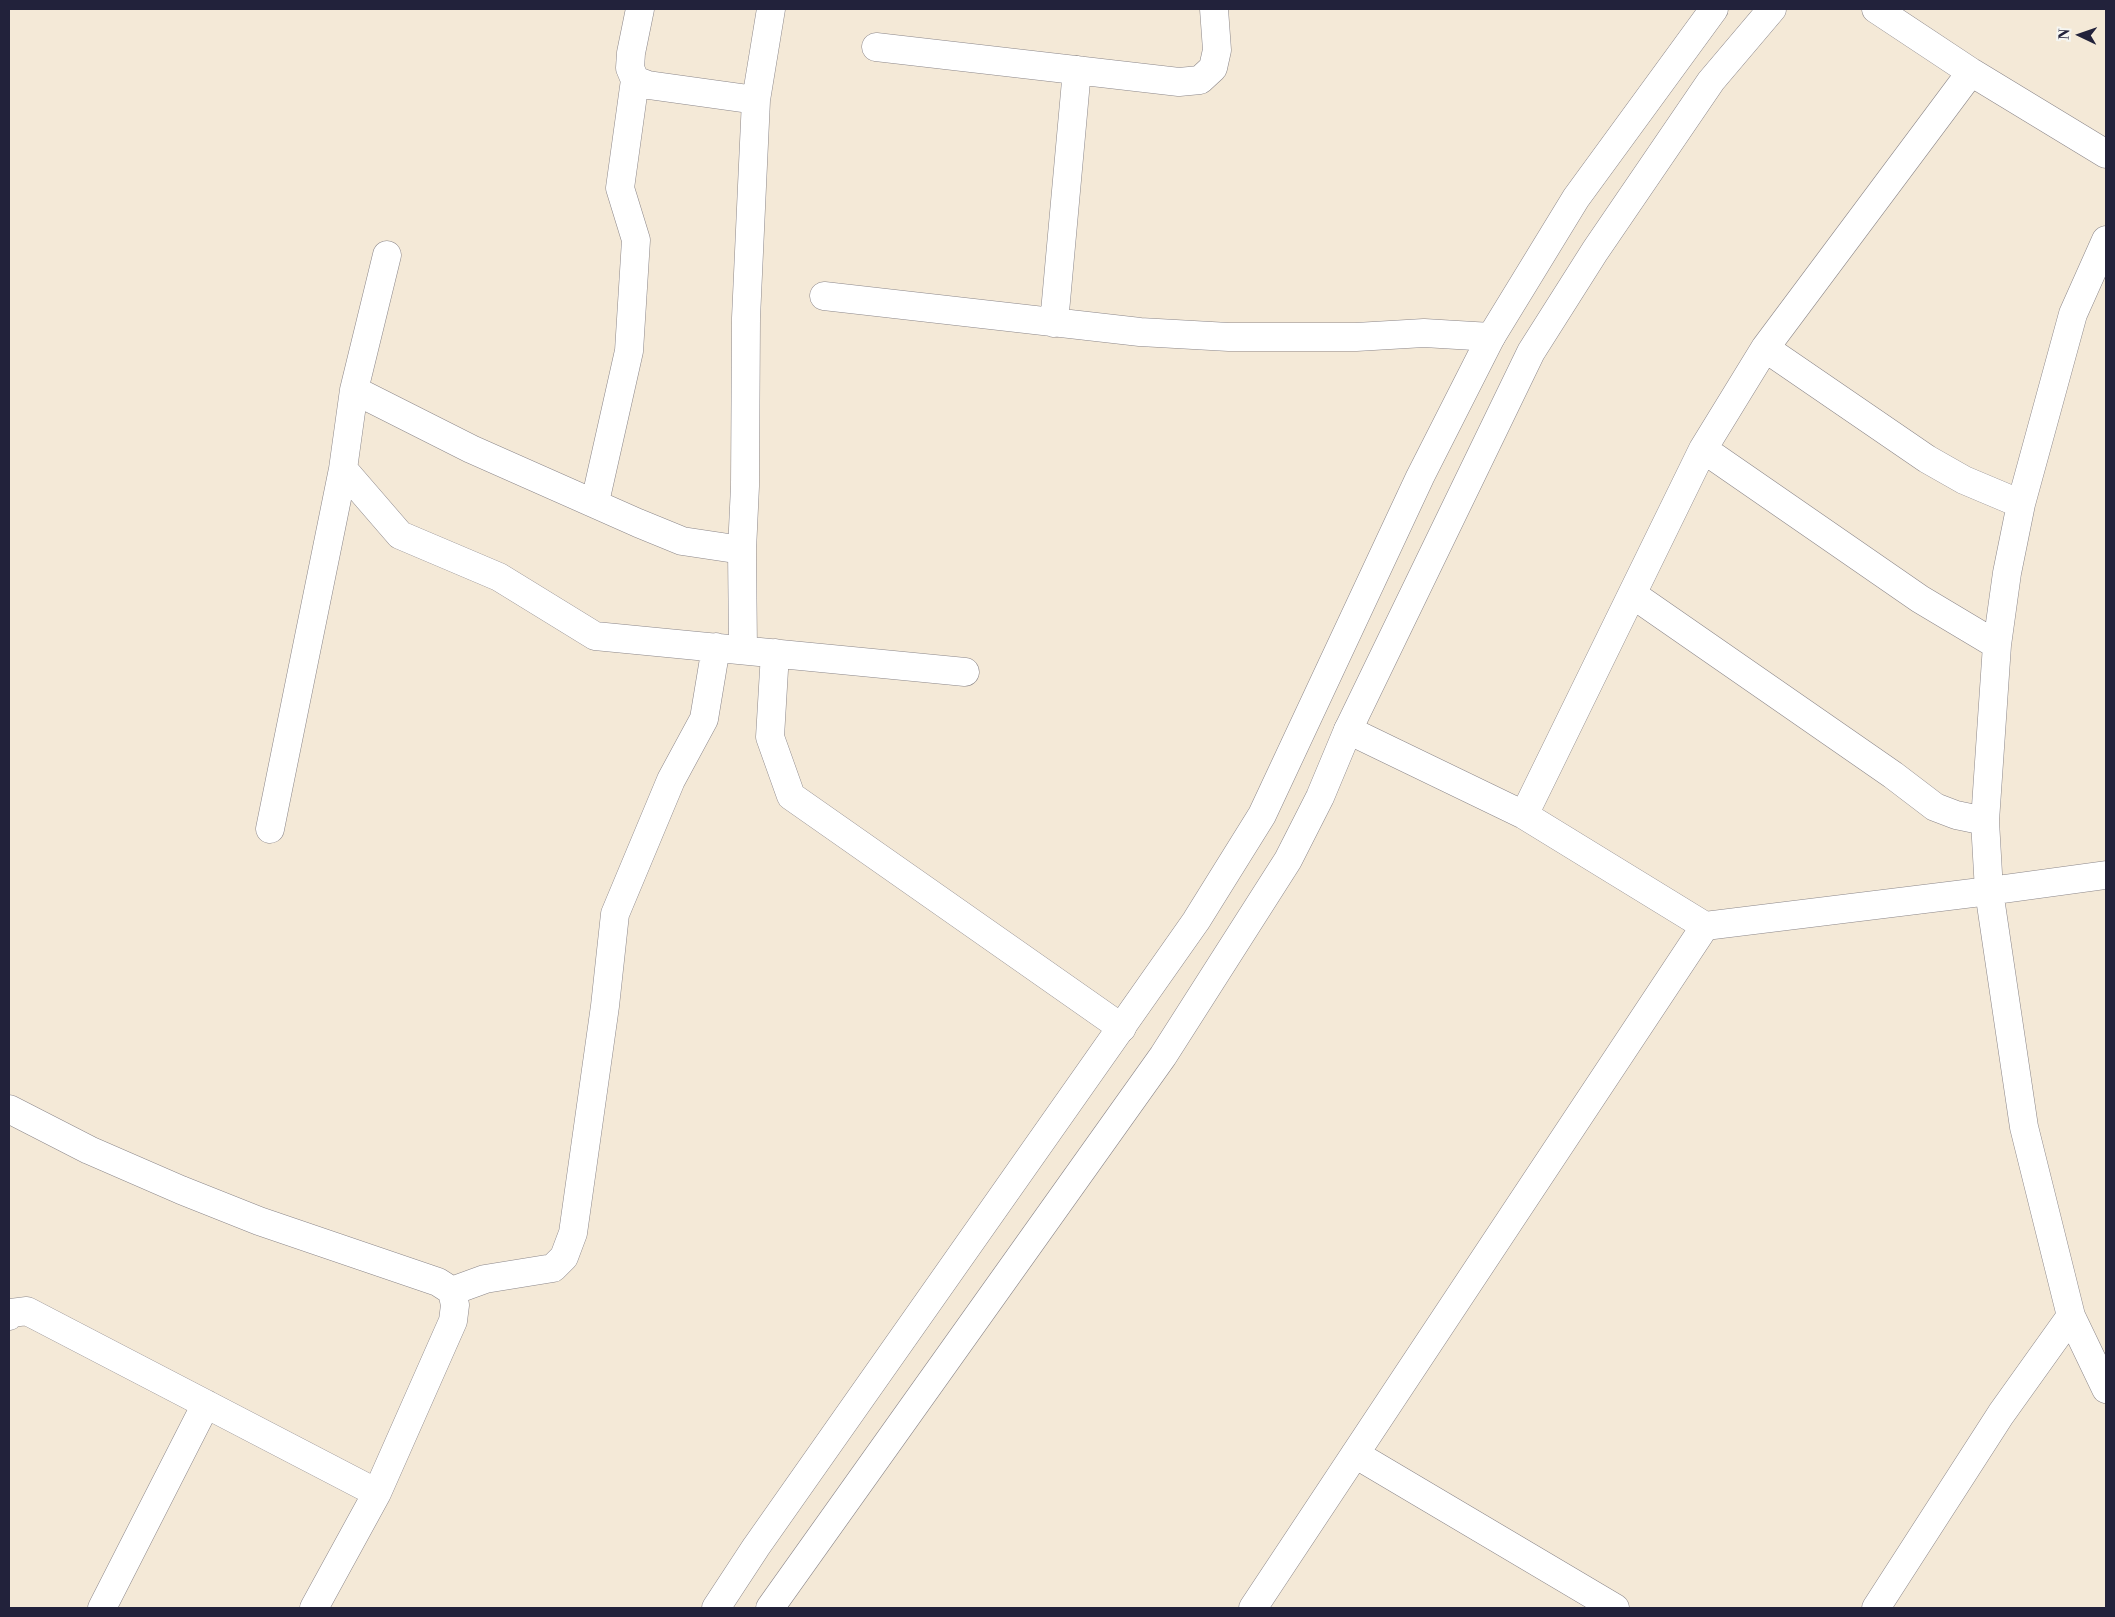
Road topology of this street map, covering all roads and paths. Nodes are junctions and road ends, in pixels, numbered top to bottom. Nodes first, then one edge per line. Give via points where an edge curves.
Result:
1 (640, 9) edge
2 (771, 9) edge
3 (1214, 9) edge
4 (1714, 9) edge
5 (1772, 9) edge
6 (1876, 9) edge
7 (876, 47) dead end
8 (1077, 70) junction
9 (1971, 72) junction
10 (635, 80) junction
11 (756, 100) junction
12 (2106, 154) edge
13 (2106, 240) edge
14 (387, 255) dead end
15 (824, 296) dead end
16 (1054, 323) junction
17 (1491, 336) junction
18 (1765, 348) junction
19 (354, 390) junction
20 (1702, 449) junction
21 (342, 469) junction
22 (595, 502) junction
23 (2021, 504) junction
24 (742, 550) junction
25 (1632, 594) junction
26 (1997, 645) junction
27 (716, 647) junction
28 (743, 650) junction
29 (775, 653) junction
30 (965, 672) dead end
31 (1348, 730) junction
32 (1524, 815) junction
33 (1985, 821) junction
34 (270, 829) dead end
35 (2106, 875) edge
36 (1989, 891) junction
37 (1705, 926) junction
38 (1122, 1028) junction
39 (9, 1109) edge
40 (452, 1291) junction
41 (9, 1316) edge
42 (2071, 1316) junction
43 (2106, 1389) edge
44 (206, 1404) junction
45 (1355, 1454) junction
46 (377, 1493) junction
47 (102, 1608) edge
48 (314, 1608) edge
49 (716, 1608) edge
50 (770, 1608) edge
51 (1253, 1608) edge
52 (1615, 1608) edge
53 (1876, 1608) edge

1 - 10 street via 631,53 630,68
2 - 11 street
3 - 8 street via 1215,59 1213,68 1200,80 1179,82
4 - 17 street via 1576,198
5 - 31 street via 1711,81 1595,251 1531,352
6 - 9 street
7 - 8 street
8 - 16 street
9 - 12 street
9 - 18 street
10 - 11 street via 648,86
10 - 22 street via 620,188 636,240 629,351
11 - 24 street via 746,318
13 - 23 street via 2073,314
14 - 19 street
15 - 16 street
16 - 17 street via 1229,337 1356,337 1424,333
17 - 38 street via 1420,477 1262,815 1196,921
18 - 20 street
18 - 23 street via 1928,459 1964,480
19 - 21 street
19 - 22 street via 471,449
20 - 25 street
20 - 26 street via 1920,599
21 - 27 street via 400,535 499,577 595,636
21 - 34 street
22 - 24 street via 682,541
23 - 26 street
24 - 28 street
25 - 32 street
25 - 33 street via 1935,806 1956,815
26 - 33 street
27 - 28 street
27 - 40 street via 704,720 671,780 614,914 605,1006 574,1223 564,1258 553,1268 486,1279
28 - 29 street
29 - 30 street
29 - 38 street via 770,736 791,796
31 - 32 street
31 - 50 street via 1320,797 1288,860 1163,1056
32 - 37 street
33 - 36 street
35 - 36 street
36 - 37 street
36 - 42 street via 2024,1127
37 - 45 street
38 - 49 street
39 - 40 street via 89,1150 181,1190 259,1221 438,1282
40 - 46 street via 455,1305 453,1321
41 - 44 street via 27,1310
42 - 43 street
42 - 53 street via 2001,1414
44 - 46 street
44 - 47 street
45 - 51 street
45 - 52 street
46 - 48 street

